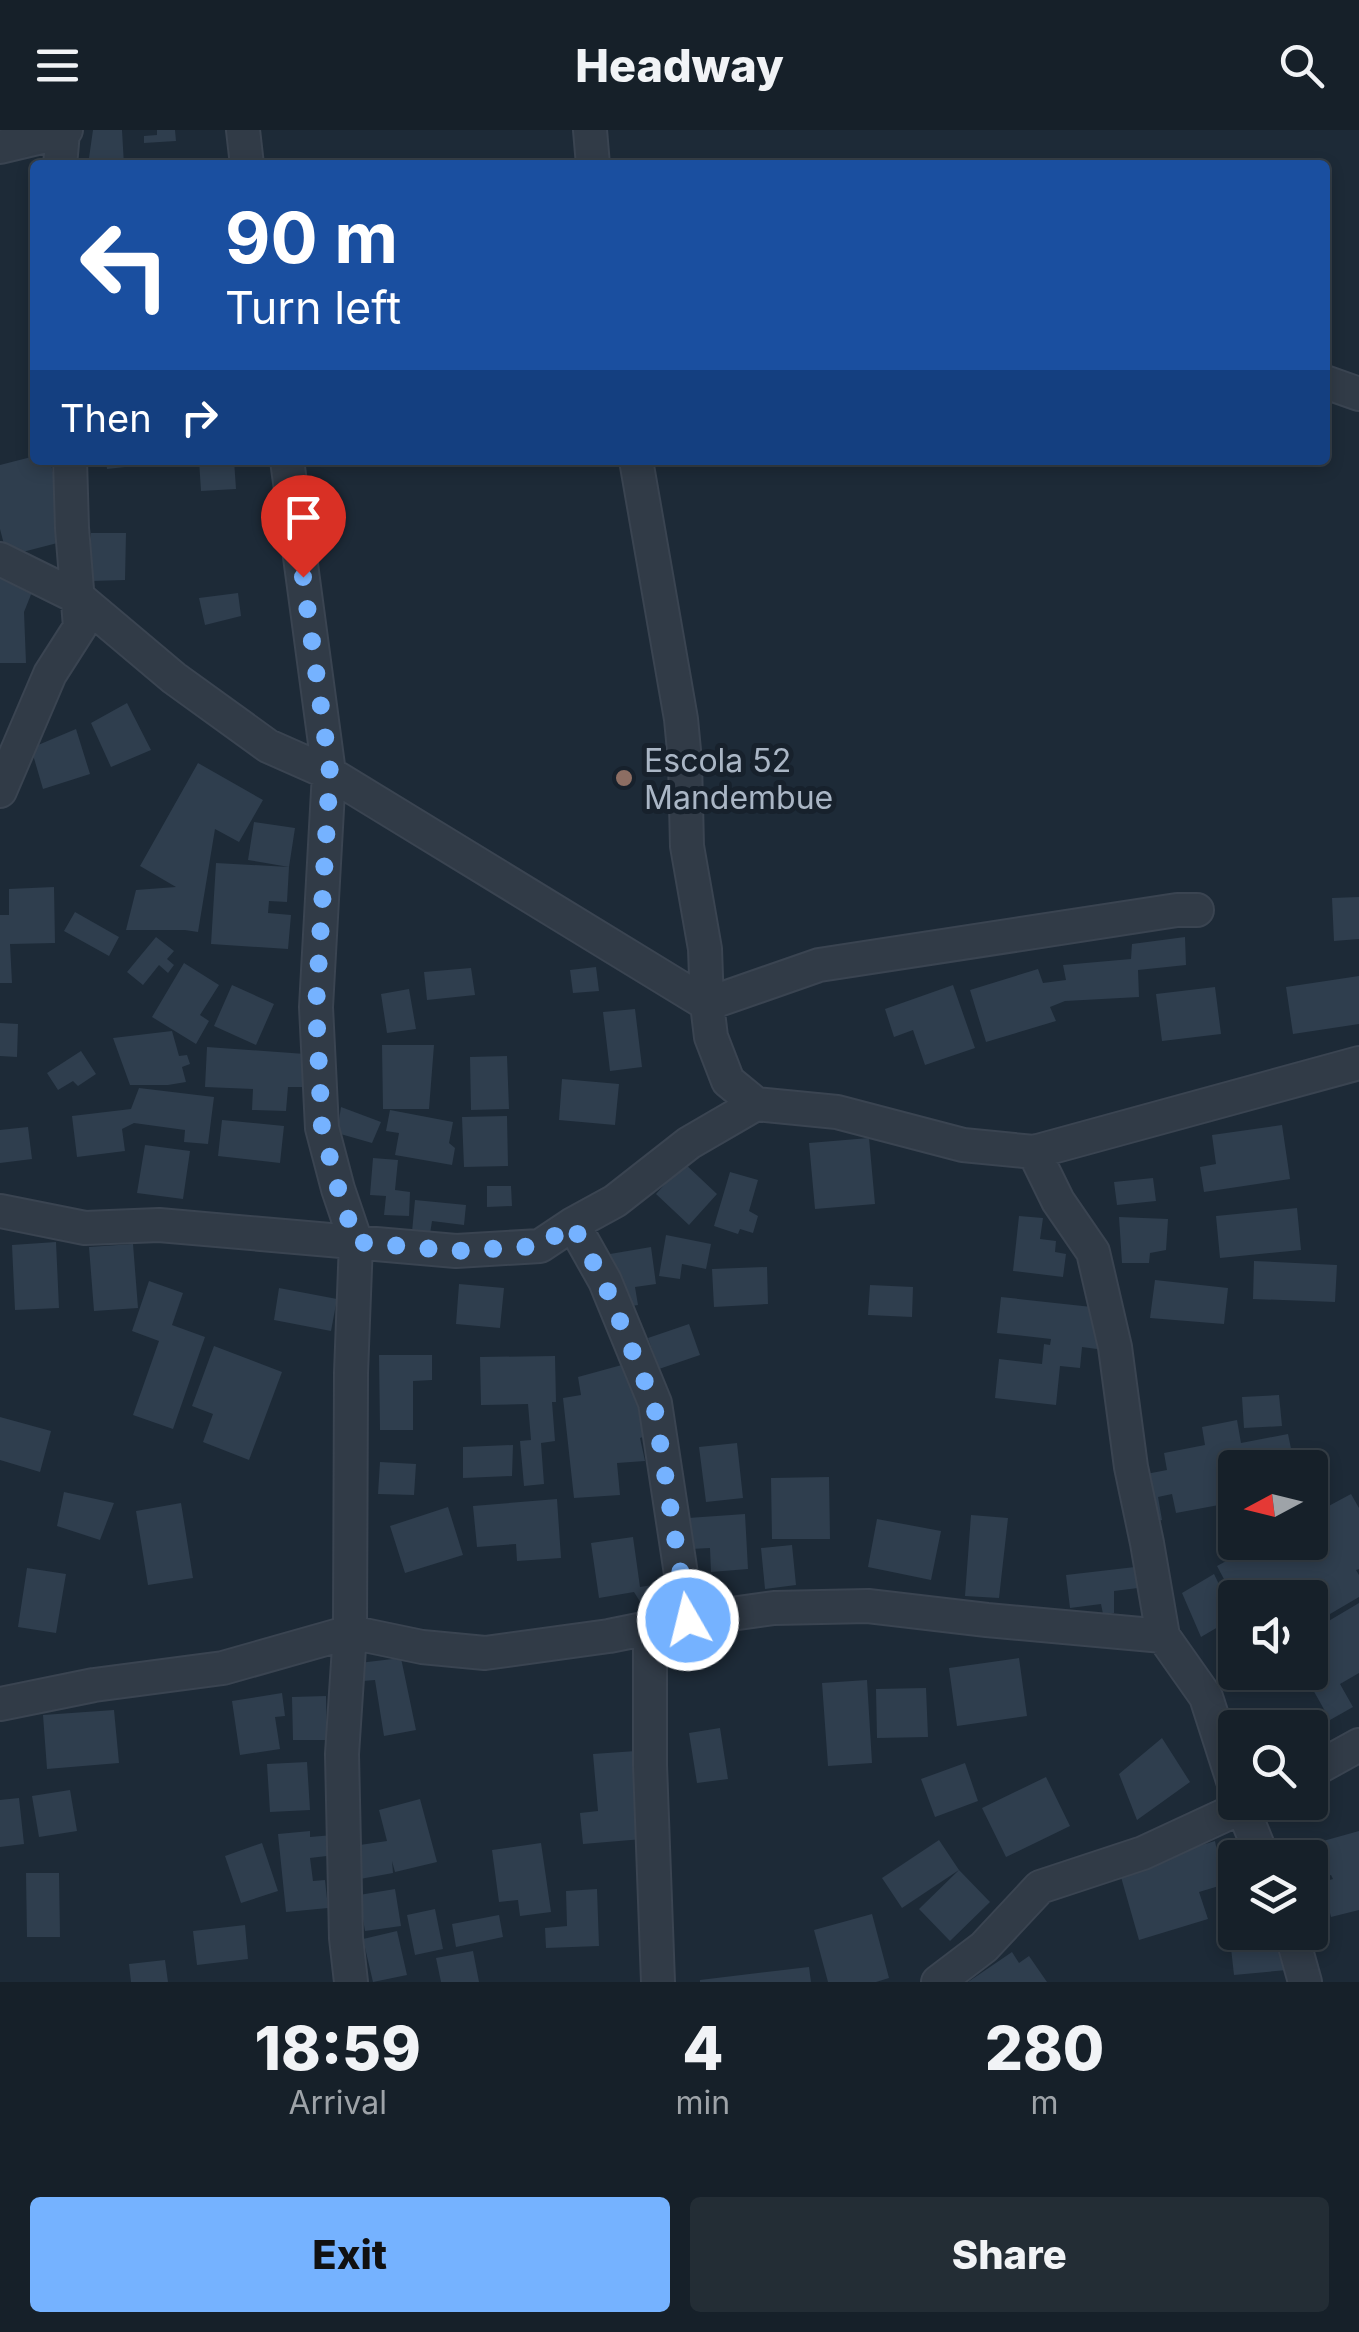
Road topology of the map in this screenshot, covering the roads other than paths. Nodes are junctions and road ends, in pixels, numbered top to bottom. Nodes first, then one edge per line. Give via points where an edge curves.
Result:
1 (242, 130) edge
2 (590, 130) edge
3 (63, 142) edge
4 (0, 147) edge
5 (246, 160) edge
6 (593, 160) edge
7 (1330, 384) edge
8 (1359, 394) edge
9 (70, 465) edge
10 (288, 465) edge
11 (637, 465) edge
12 (0, 559) edge
13 (79, 598) junction
14 (330, 772) junction
15 (0, 791) edge
16 (1198, 910) dead end
17 (707, 1004) junction
18 (1359, 1063) edge
19 (756, 1104) junction
20 (1034, 1152) junction
21 (0, 1211) edge
22 (572, 1224) junction
23 (356, 1242) junction
24 (688, 1620) junction
25 (650, 1629) junction
26 (350, 1632) junction
27 (1163, 1636) junction
28 (0, 1704) edge
29 (1218, 1730) edge
30 (1359, 1746) edge
31 (1328, 1762) edge
32 (1218, 1813) edge
33 (1296, 1950) edge
34 (351, 1982) edge
35 (658, 1982) edge
36 (938, 1982) edge
37 (1305, 1982) edge

1 - 5 street
2 - 6 street
3 - 4 street
7 - 8 street
9 - 13 street
10 - 14 street
11 - 17 street via 681,719 686,846 705,950
12 - 13 street
13 - 14 street via 268,746
13 - 15 street via 80,627 50,674
14 - 17 street
14 - 23 street via 316,1007 322,1128
16 - 17 street via 819,965
17 - 19 street via 728,1082
18 - 20 street
19 - 20 street via 837,1112 962,1145
19 - 22 street
20 - 27 street via 1093,1252
21 - 23 street via 85,1228 159,1225
22 - 23 street via 540,1246 456,1251
22 - 24 street via 604,1282 654,1404
23 - 26 street
24 - 25 street
24 - 27 street via 774,1608 868,1606
25 - 26 street via 485,1653
25 - 35 street
26 - 28 street via 222,1668
26 - 34 street via 342,1754
27 - 29 street via 1206,1697
30 - 31 street
32 - 36 street via 1143,1853 1040,1888 984,1947
33 - 37 street

